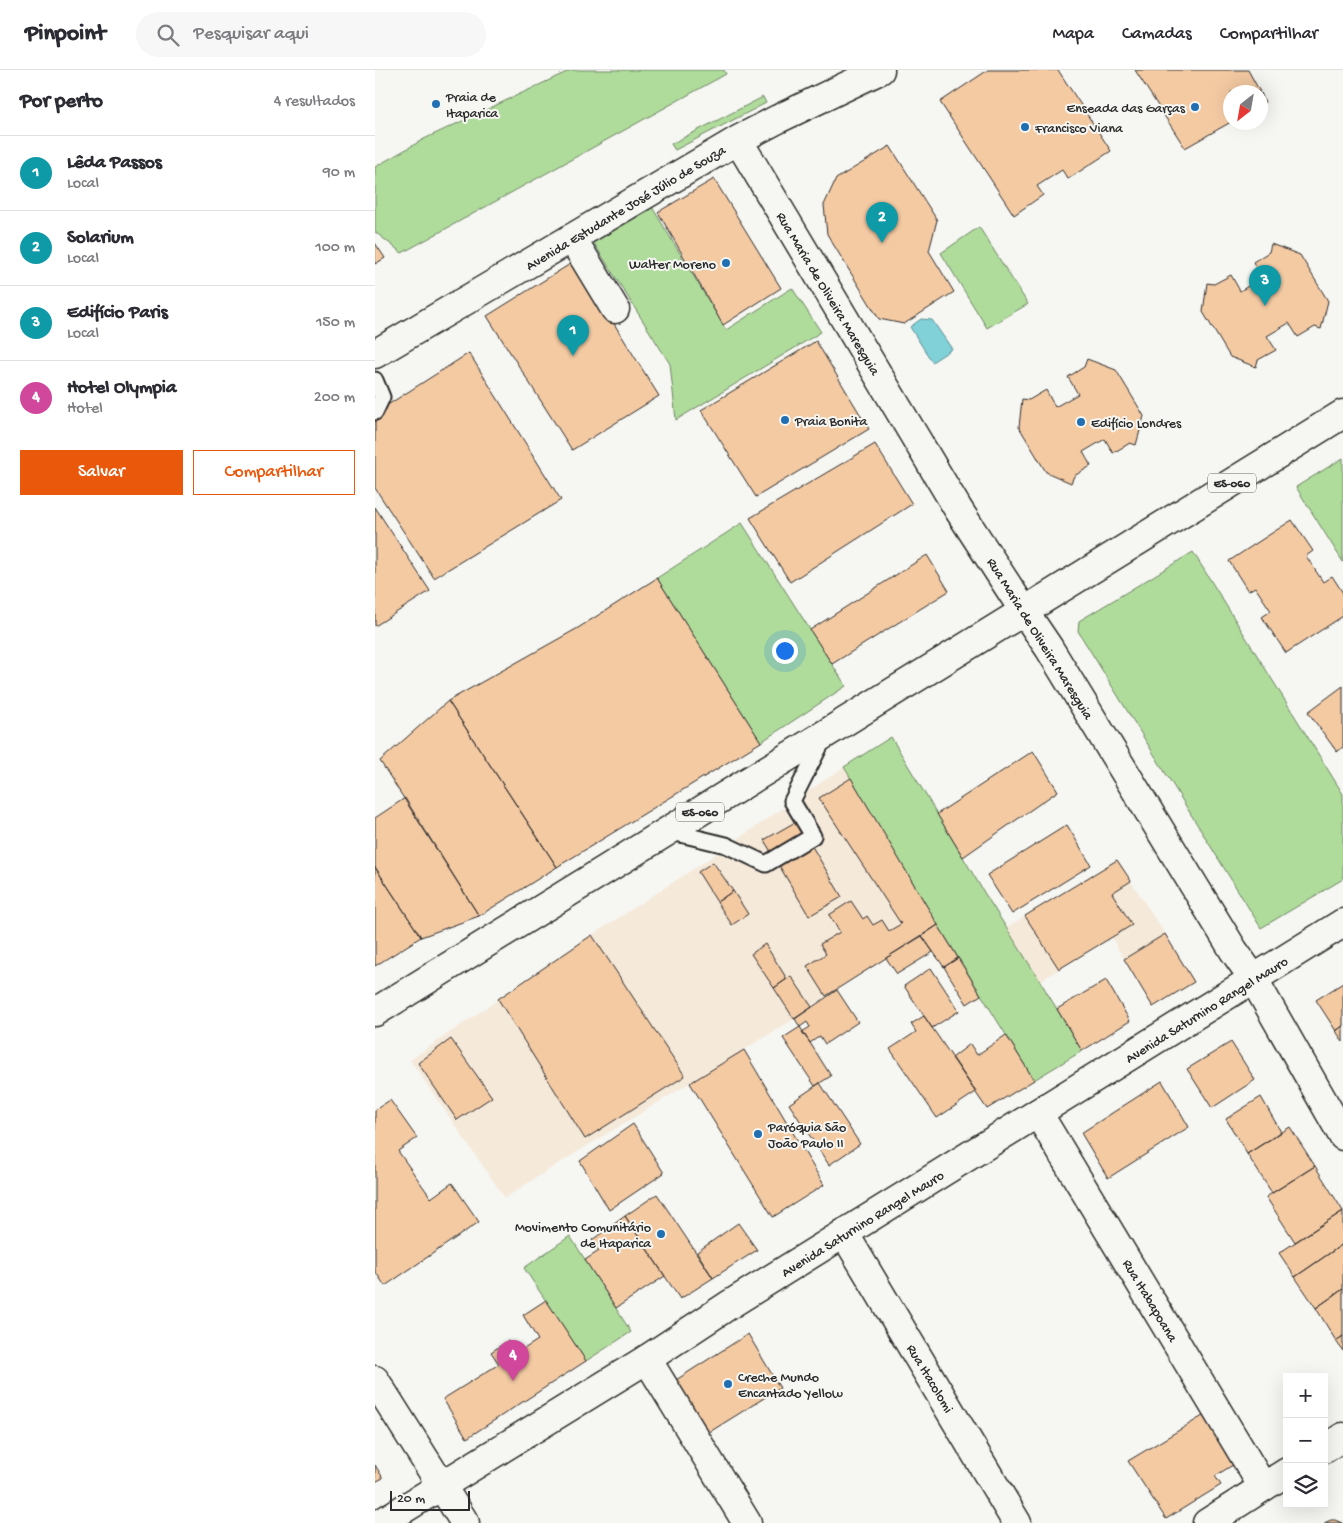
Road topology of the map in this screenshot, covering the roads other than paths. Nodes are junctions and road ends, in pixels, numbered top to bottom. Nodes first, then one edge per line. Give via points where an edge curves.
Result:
1 (880, 70) edge
2 (738, 140) junction
3 (572, 238) junction
4 (615, 309) dead end
5 (375, 354) edge
6 (375, 380) edge
7 (375, 412) edge
8 (1343, 414) edge
9 (1024, 611) junction
10 (825, 734) junction
11 (668, 831) junction
12 (1343, 923) edge
13 (1253, 978) junction
14 (375, 1012) edge
15 (1038, 1113) junction
16 (1343, 1136) edge
17 (844, 1233) junction
18 (647, 1359) junction
19 (375, 1380) edge
20 (1343, 1437) edge
21 (1328, 1446) edge
22 (1283, 1474) edge
23 (441, 1485) junction
24 (1263, 1487) junction
25 (381, 1523) edge
26 (465, 1523) edge
27 (747, 1523) edge
28 (1017, 1523) edge
29 (1207, 1523) edge

1 - 2 main road, Avenida Estudante José Júlio de Souza
2 - 3 main road, Avenida Estudante José Júlio de Souza
2 - 9 main road, Rua Maria de Oliveira Maresguia via 958,509
3 - 4 main road
3 - 5 main road, Avenida Estudante José Júlio de Souza
6 - 7 lane via 382,397
8 - 9 main road, ES-060
9 - 10 main road, ES-060
9 - 13 main road, Rua Maria de Oliveira Maresguia
10 - 11 main road, ES-060
10 - 11 lane via 792,801 813,836 766,864 726,846
11 - 14 main road, ES-060
12 - 13 main road, Avenida Saturnino Rangel Mauro
13 - 15 main road, Avenida Saturnino Rangel Mauro
13 - 16 main road, Rua Maria de Oliveira Maresguia
15 - 17 main road, Avenida Saturnino Rangel Mauro
15 - 24 main road, Rua Itabapoana
17 - 18 main road, Avenida Saturnino Rangel Mauro
17 - 28 main road, Rua Itacolomi
18 - 23 main road, Avenida Saturnino Rangel Mauro
18 - 27 main road
19 - 23 main road
20 - 21 main road
22 - 24 main road
23 - 25 main road, Avenida Saturnino Rangel Mauro
23 - 26 main road
24 - 29 main road

